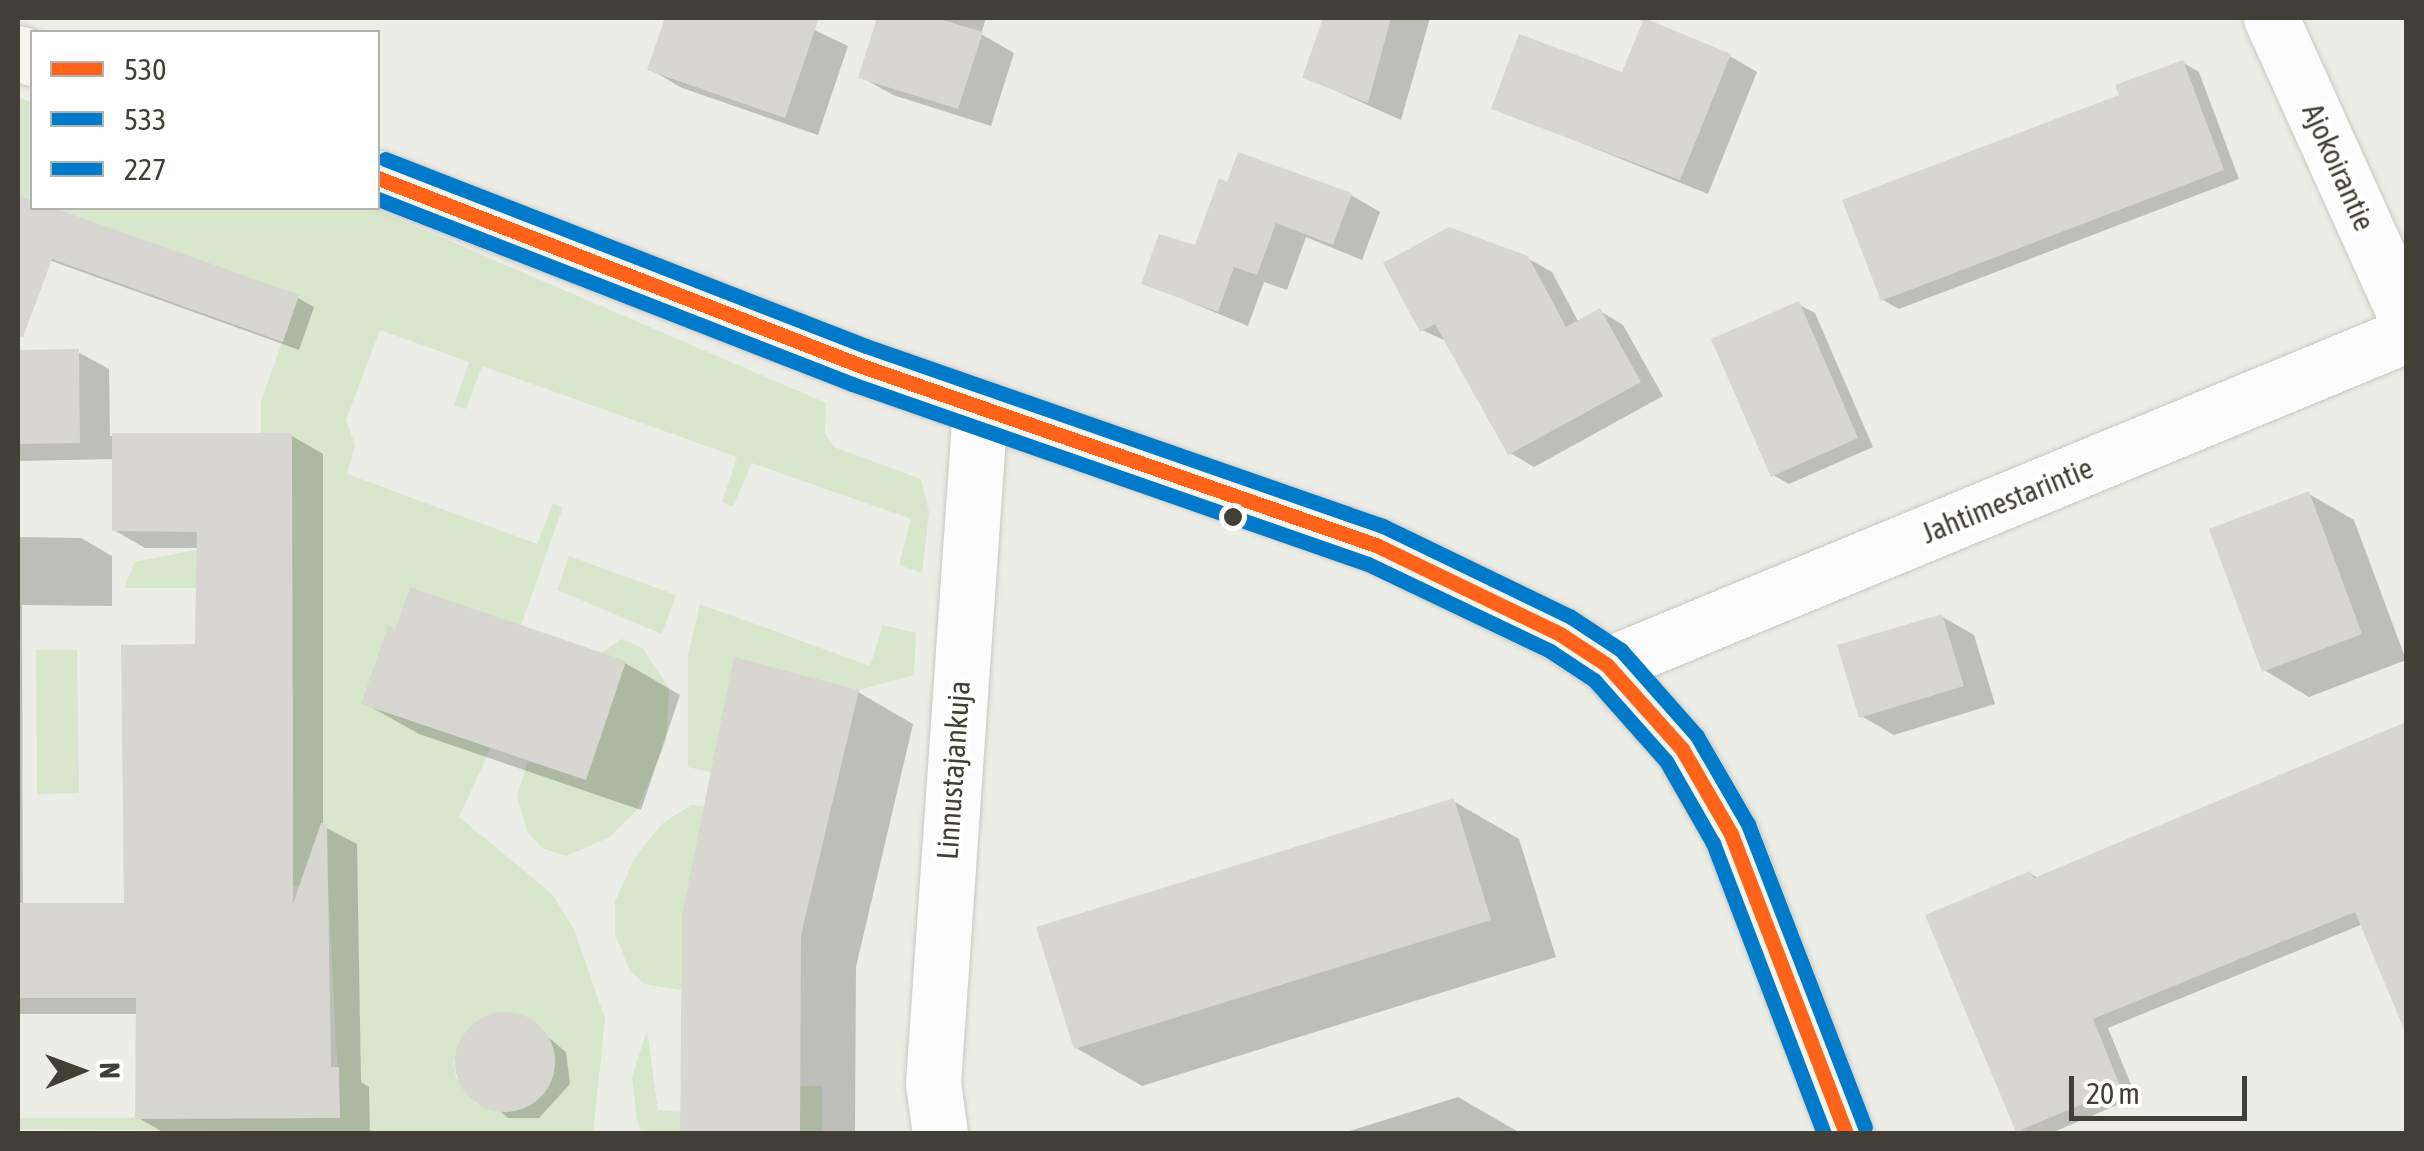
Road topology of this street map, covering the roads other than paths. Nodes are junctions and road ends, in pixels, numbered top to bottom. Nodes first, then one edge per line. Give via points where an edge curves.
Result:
1 (2271, 18) edge
2 (380, 179) edge
3 (2406, 317) edge
4 (2406, 335) edge
5 (980, 407) junction
6 (1607, 665) junction
7 (940, 1134) edge
8 (1846, 1134) edge

1 - 3 street, Ajokoirantie
2 - 5 main road
4 - 6 street, Jahtimestarintie
5 - 6 main road via 1376,544 1560,634
5 - 7 street, Linnustajankuja via 933,1084
6 - 8 main road via 1682,749 1730,834

